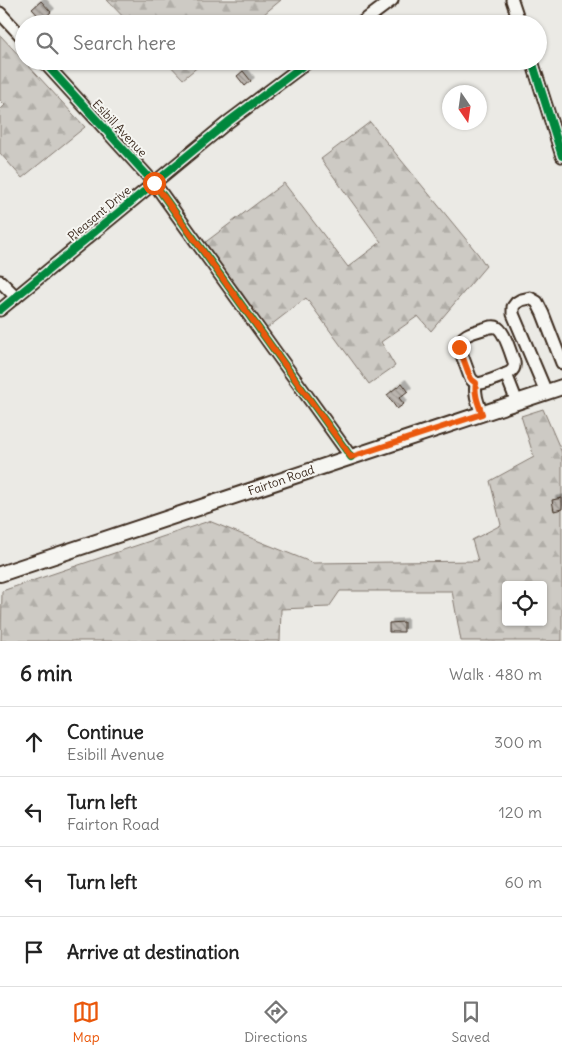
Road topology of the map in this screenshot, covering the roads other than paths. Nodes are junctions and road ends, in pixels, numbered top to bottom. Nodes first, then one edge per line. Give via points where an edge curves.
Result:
1 (392, 0) edge
2 (512, 0) edge
3 (0, 13) edge
4 (372, 15) edge
5 (517, 15) edge
6 (15, 30) edge
7 (52, 70) edge
8 (296, 70) edge
9 (535, 70) edge
10 (562, 156) edge
11 (154, 183) junction
12 (0, 281) edge
13 (16, 297) junction
14 (0, 310) edge
15 (562, 363) edge
16 (506, 374) junction
17 (476, 383) junction
18 (562, 387) edge
19 (546, 392) junction
20 (517, 402) junction
21 (482, 414) junction
22 (351, 457) junction
23 (0, 574) edge

1 - 4 street
2 - 5 street
3 - 6 street
7 - 11 street, Esibill Avenue
8 - 11 street, Pleasant Drive
9 - 10 street
11 - 13 street, Pleasant Drive
11 - 22 street, Esibill Avenue
12 - 13 street
13 - 14 street, Pleasant Drive
15 - 19 street via 537,302 526,298 516,303 513,314
16 - 17 street
16 - 17 street via 512,371 514,362 504,334 496,327 490,327 467,335 459,342 470,377
16 - 20 street
17 - 21 street via 475,391
18 - 19 main road, Fairton Road
19 - 20 main road, Fairton Road
20 - 21 main road, Fairton Road
21 - 22 main road, Fairton Road
22 - 23 main road, Fairton Road

